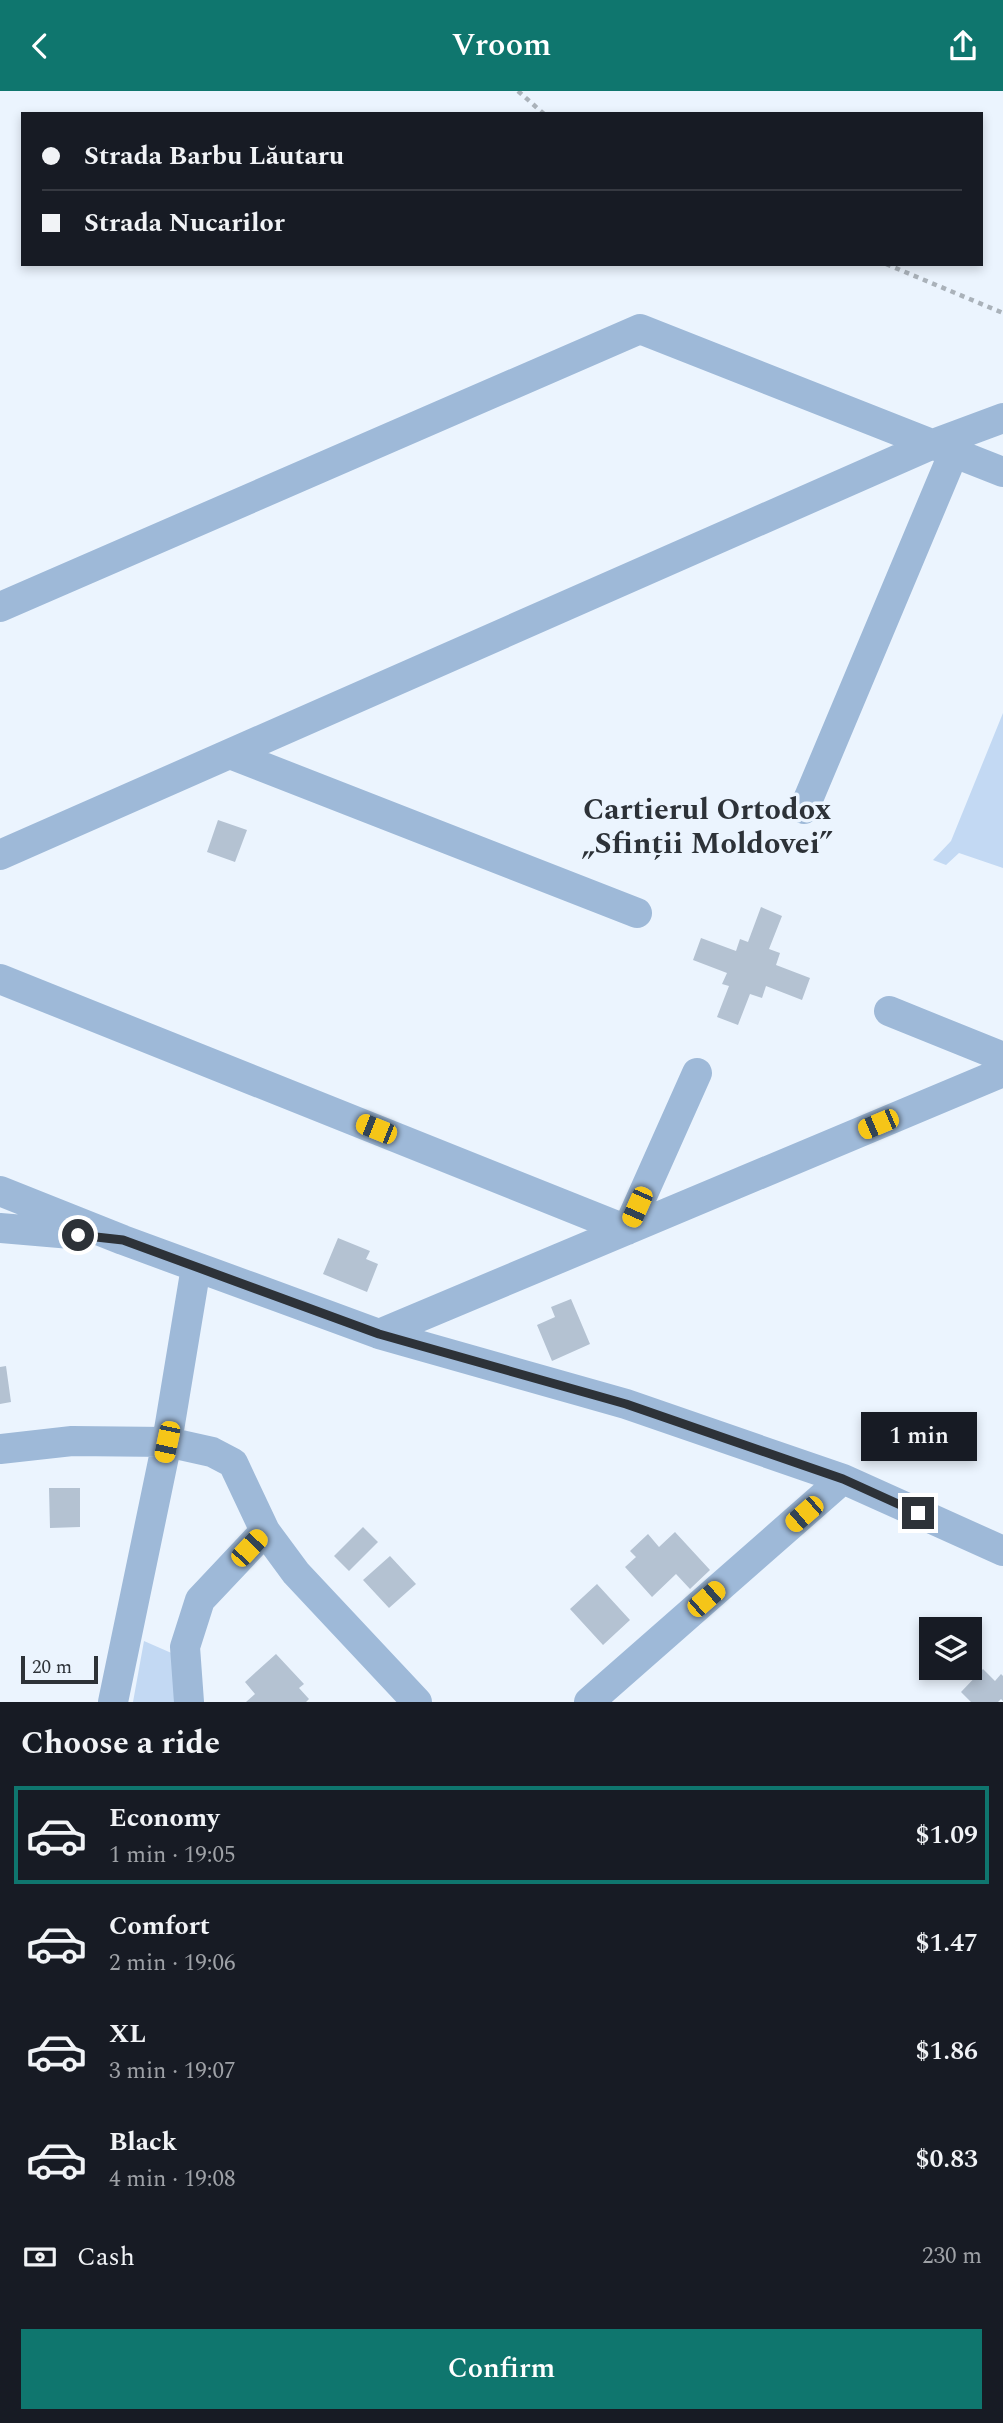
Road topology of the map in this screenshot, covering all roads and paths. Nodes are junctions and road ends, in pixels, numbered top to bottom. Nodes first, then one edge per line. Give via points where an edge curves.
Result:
1 (517, 91) edge
2 (542, 112) edge
3 (891, 266) edge
4 (1003, 313) edge
5 (1003, 418) edge
6 (943, 448) junction
7 (1003, 472) edge
8 (0, 607) edge
9 (230, 754) junction
10 (804, 809) dead end
11 (0, 855) edge
12 (637, 913) dead end
13 (0, 979) edge
14 (889, 1011) dead end
15 (1003, 1057) edge
16 (1003, 1072) edge
17 (697, 1073) dead end
18 (0, 1191) edge
19 (0, 1228) edge
20 (627, 1230) junction
21 (123, 1240) junction
22 (196, 1267) junction
23 (379, 1334) junction
24 (167, 1442) junction
25 (0, 1449) edge
26 (843, 1479) junction
27 (265, 1531) junction
28 (1003, 1551) edge
29 (113, 1702) edge
30 (189, 1702) edge
31 (417, 1702) edge
32 (589, 1702) edge

1 - 2 path
3 - 4 path
5 - 6 street
6 - 7 street
6 - 8 street via 640,329
6 - 9 street
6 - 10 street
9 - 11 street
9 - 12 street
13 - 20 street
14 - 15 street
16 - 20 street
17 - 20 street
18 - 21 street
19 - 21 street
20 - 23 street
21 - 22 street
22 - 23 street
22 - 24 street
23 - 26 street via 626,1404
24 - 25 street via 72,1441
24 - 27 street via 212,1452 233,1463
24 - 29 street
26 - 28 street
26 - 32 street
27 - 30 street via 200,1600 186,1647
27 - 31 street via 296,1573

